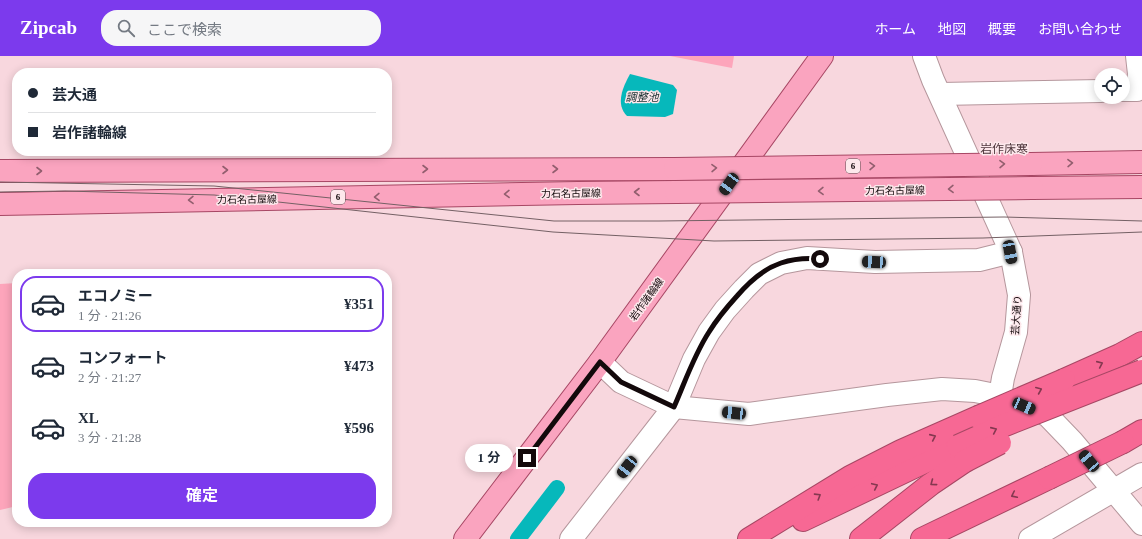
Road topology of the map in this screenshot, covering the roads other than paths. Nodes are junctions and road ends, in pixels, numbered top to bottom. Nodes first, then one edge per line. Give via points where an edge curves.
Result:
1 (822, 56) edge
2 (924, 56) edge
3 (1137, 56) edge
4 (1094, 90) edge
5 (1130, 90) edge
6 (941, 94) junction
7 (1142, 162) edge
8 (580, 169) junction
9 (0, 172) edge
10 (1142, 187) edge
11 (578, 193) junction
12 (0, 204) edge
13 (1010, 252) junction
14 (1142, 344) edge
15 (600, 362) junction
16 (1142, 371) edge
17 (1142, 385) edge
18 (1000, 396) junction
19 (674, 407) junction
20 (1142, 431) edge
21 (962, 454) junction
22 (1142, 474) edge
23 (1113, 490) junction
24 (1142, 524) edge
25 (465, 539) edge
26 (571, 539) edge
27 (749, 539) edge
28 (764, 539) edge
29 (861, 539) edge
30 (922, 539) edge
31 (1030, 539) edge

1 - 15 main road, 岩作諸輪線
2 - 6 street, 芸大通り
3 - 5 street via 1137,90
4 - 6 street
6 - 13 street, 芸大通り
8 -> 7 main road, 6, bridge
9 -> 8 main road, 6
8 - 11 street
10 -> 11 main road, 力石名古屋線 / 6, bridge
11 -> 12 main road, 力石名古屋線 / 6
13 - 18 street, 芸大通り via 1019,295 1016,332
13 - 19 street via 979,260 874,262 807,258 781,263 759,274 708,332
27 -> 14 highway, bridge via 850,477 901,451
15 - 19 street via 621,382
15 - 25 main road, 岩作諸輪線
21 -> 16 highway, bridge via 1018,420
17 - 21 highway, bridge via 990,447
18 - 19 street via 942,389 749,414
18 - 23 street via 1047,415
19 - 26 street
20 -> 30 highway, bridge
28 -> 21 highway
21 -> 29 highway via 931,484
22 - 23 street
23 - 24 street
23 - 31 street

